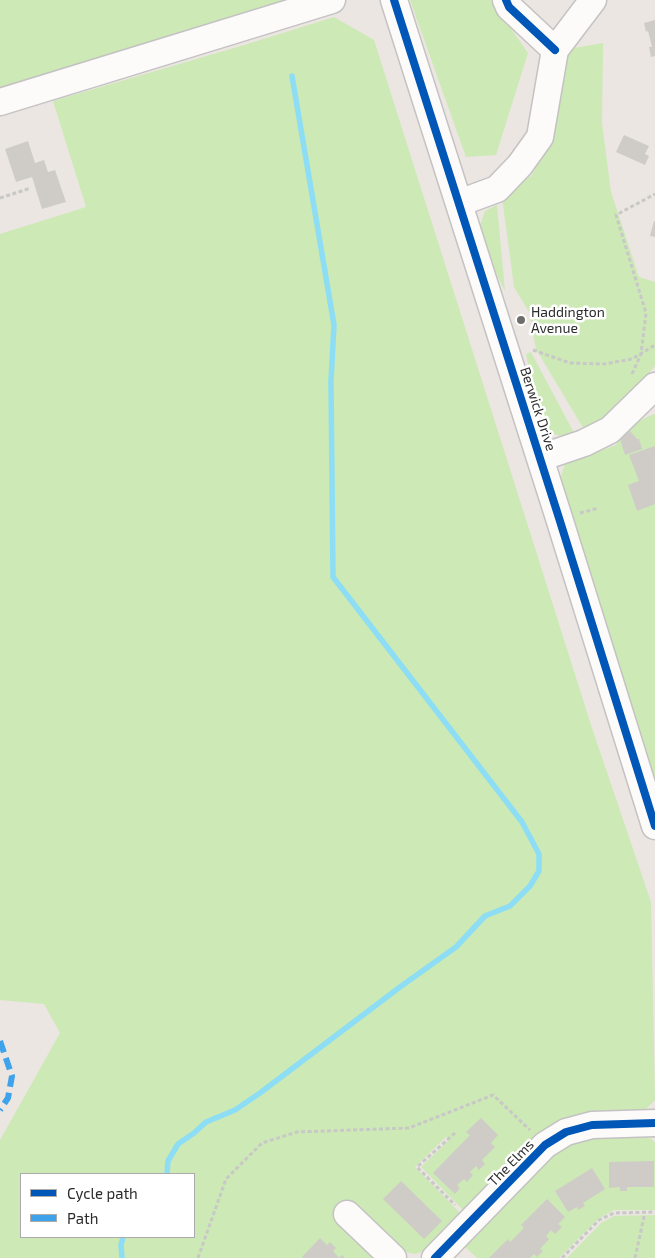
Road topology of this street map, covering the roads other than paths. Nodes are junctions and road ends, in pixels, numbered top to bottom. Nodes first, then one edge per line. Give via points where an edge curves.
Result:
1 (332, 0) edge
2 (394, 0) edge
3 (506, 0) edge
4 (593, 0) edge
5 (555, 50) junction
6 (0, 102) edge
7 (459, 203) junction
8 (654, 387) edge
9 (540, 458) junction
10 (655, 826) edge
11 (655, 1123) edge
12 (347, 1214) dead end
13 (393, 1258) edge
14 (435, 1258) edge

1 - 6 street
2 - 7 street, Berwick Drive
3 - 5 street via 509,7
4 - 5 street
5 - 7 street via 540,137 497,189
7 - 9 street, Berwick Drive
8 - 9 street via 610,430
9 - 10 street, Berwick Drive
11 - 14 street, The Elms via 592,1125 566,1132 545,1145
12 - 13 street

